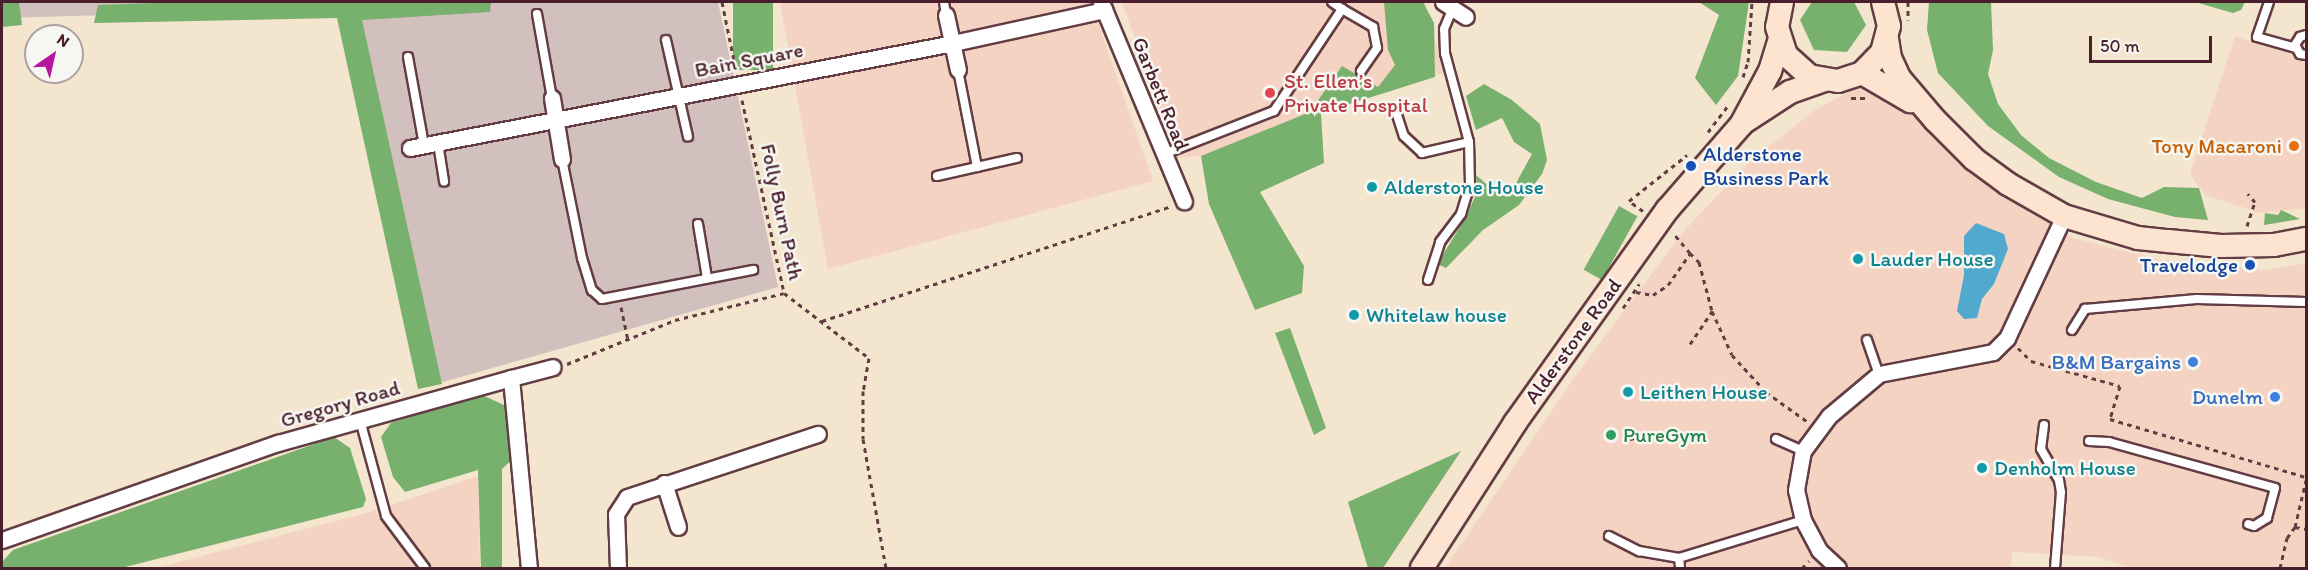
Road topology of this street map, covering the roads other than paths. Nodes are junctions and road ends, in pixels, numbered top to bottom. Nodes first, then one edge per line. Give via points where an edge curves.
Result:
1 (1332, 2) edge
2 (1782, 2) edge
3 (2269, 2) edge
4 (1103, 6) edge
5 (1887, 6) edge
6 (945, 8) edge
7 (1342, 9) junction
8 (1454, 9) edge
9 (537, 14) dead end
10 (2307, 35) edge
11 (1887, 39) junction
12 (666, 40) dead end
13 (1779, 41) junction
14 (953, 43) junction
15 (2296, 48) junction
16 (2307, 56) edge
17 (408, 57) dead end
18 (958, 70) joint
19 (1361, 71) dead end
20 (1862, 73) junction
21 (1825, 80) junction
22 (678, 96) junction
23 (552, 98) joint
24 (1397, 115) dead end
25 (1935, 120) junction
26 (555, 122) junction
27 (1741, 125) junction
28 (688, 137) dead end
29 (1469, 142) junction
30 (424, 145) junction
31 (1162, 154) junction
32 (1017, 158) dead end
33 (562, 159) joint
34 (977, 167) junction
35 (937, 177) dead end
36 (444, 182) dead end
37 (1184, 201) road end
38 (2064, 216) junction
39 (698, 224) dead end
40 (2307, 239) edge
41 (753, 270) dead end
42 (707, 278) junction
43 (1428, 280) dead end
44 (2307, 302) edge
45 (2072, 330) dead end
46 (1867, 340) dead end
47 (553, 367) road end
48 (1879, 374) junction
49 (511, 378) junction
50 (360, 420) junction
51 (2044, 425) dead end
52 (818, 434) dead end
53 (1776, 439) dead end
54 (2089, 441) dead end
55 (1803, 451) junction
56 (664, 483) junction
57 (1803, 520) junction
58 (2248, 524) dead end
59 (678, 527) dead end
60 (1609, 536) dead end
61 (2, 540) edge
62 (1679, 558) junction
63 (425, 568) edge
64 (529, 568) edge
65 (618, 568) edge
66 (1422, 568) edge
67 (1680, 568) edge
68 (1838, 568) edge
69 (2055, 568) edge

1 - 7 lane
2 - 13 street, Alderstone Road via 1777,27
3 - 15 lane via 2257,37
4 - 14 street, Bain Square
4 - 31 street, Garbett Road
5 - 11 street
6 - 14 street
7 - 19 lane via 1373,27 1377,48
7 - 31 lane via 1274,111
8 - 29 lane via 1444,29 1445,53
9 - 23 lane
10 - 15 lane via 2297,39
11 - 20 street via 1878,58
11 - 25 street via 1890,58 1900,79
12 - 22 lane
13 - 21 street via 1796,67
13 - 27 street, Alderstone Road via 1770,71
14 - 18 street
14 - 22 street, Bain Square
15 - 16 lane
17 - 30 lane
18 - 34 lane
20 - 21 street, Alderstone Road via 1838,81
20 - 25 street via 1894,90
21 - 27 street, Alderstone Road via 1790,92
22 - 26 street, Bain Square
22 - 28 lane
23 - 26 street
24 - 29 lane via 1404,136 1422,153
25 - 38 street via 2008,184
26 - 30 street, Bain Square
26 - 33 street
27 - 66 street, Alderstone Road via 1667,210 1515,423
29 - 43 lane via 1470,185 1461,214 1440,242
30 - 36 lane
31 - 37 street, Garbett Road
32 - 34 lane
33 - 42 lane via 592,290 602,299
34 - 35 lane
38 - 40 street via 2138,238 2241,245
38 - 48 street via 2007,338 1993,352
39 - 42 lane
41 - 42 lane
44 - 45 lane via 2197,299 2085,309
46 - 48 lane
47 - 49 street, Gregory Road
48 - 55 street via 1818,428
49 - 50 street, Gregory Road
49 - 64 street
50 - 61 street, Gregory Road via 278,443
50 - 63 lane via 386,516
51 - 69 lane via 2044,461 2059,480 2061,492
52 - 56 street
53 - 55 lane
54 - 58 lane via 2109,442 2275,488 2267,518 2254,526
55 - 57 street via 1797,490
56 - 59 street
56 - 65 street via 627,497 616,514
57 - 62 lane
57 - 68 street via 1819,550
60 - 62 lane via 1639,551
62 - 67 lane

